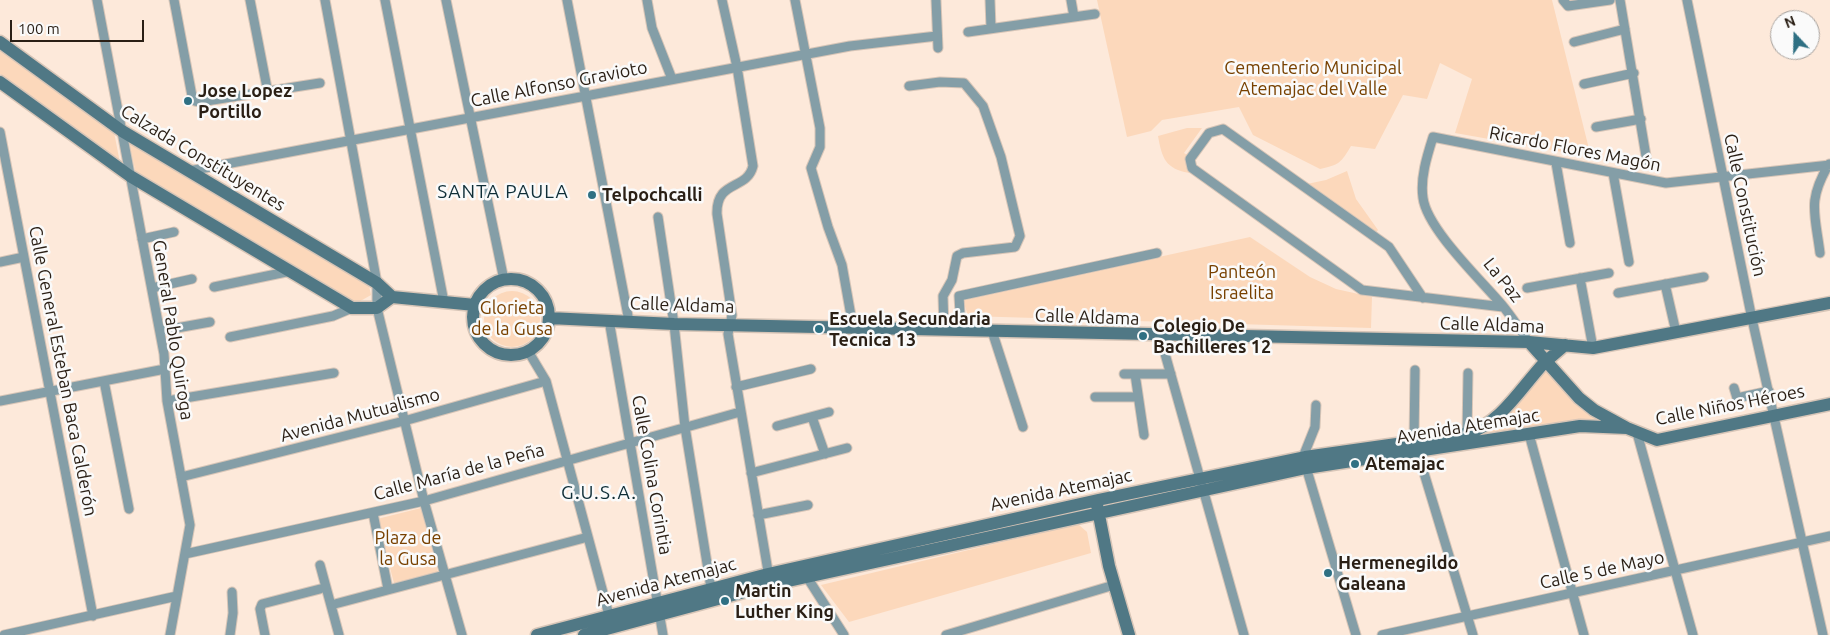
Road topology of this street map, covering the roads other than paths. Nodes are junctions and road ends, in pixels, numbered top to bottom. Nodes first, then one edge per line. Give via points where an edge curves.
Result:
1 (97, 0) edge
2 (174, 0) edge
3 (250, 0) edge
4 (325, 0) edge
5 (385, 0) edge
6 (446, 0) edge
7 (567, 0) edge
8 (647, 0) edge
9 (722, 0) edge
10 (795, 0) edge
11 (936, 0) edge
12 (990, 0) edge
13 (1071, 0) edge
14 (1610, 0) edge
15 (1620, 0) edge
16 (1687, 0) edge
17 (1564, 1) edge
18 (1094, 14) dead end
19 (1074, 17) junction
20 (991, 28) junction
21 (1625, 29) junction
22 (968, 32) dead end
23 (937, 36) junction
24 (0, 42) edge
25 (1574, 42) dead end
26 (938, 48) dead end
27 (805, 54) junction
28 (738, 67) junction
29 (1634, 73) junction
30 (672, 79) junction
31 (0, 82) edge
32 (320, 83) dead end
33 (1584, 84) dead end
34 (909, 86) dead end
35 (268, 93) junction
36 (586, 95) junction
37 (468, 117) junction
38 (1641, 119) junction
39 (1596, 127) dead end
40 (410, 128) junction
41 (122, 131) junction
42 (0, 132) edge
43 (1433, 137) joint
44 (351, 139) junction
45 (1647, 162) dead end
46 (1556, 164) junction
47 (1829, 164) edge
48 (189, 171) junction
49 (1612, 173) junction
50 (130, 176) junction
51 (1722, 176) junction
52 (4, 179) edge
53 (658, 216) dead end
54 (174, 232) dead end
55 (142, 239) junction
56 (1570, 243) dead end
57 (1157, 253) dead end
58 (1820, 253) dead end
59 (24, 257) junction
60 (0, 262) edge
61 (1629, 262) dead end
62 (292, 271) junction
63 (1608, 272) dead end
64 (1704, 277) dead end
65 (1580, 278) junction
66 (192, 279) dead end
67 (504, 280) junction
68 (377, 283) junction
69 (1665, 284) junction
70 (214, 287) dead end
71 (152, 288) junction
72 (1527, 288) dead end
73 (1618, 293) dead end
74 (392, 297) junction
75 (1423, 298) junction
76 (444, 302) junction
77 (1830, 304) edge
78 (475, 305) junction
79 (1504, 307) junction
80 (352, 308) junction
81 (377, 308) junction
82 (550, 318) junction
83 (1752, 318) junction
84 (609, 320) junction
85 (628, 321) junction
86 (210, 322) dead end
87 (674, 324) junction
88 (730, 324) junction
89 (853, 327) junction
90 (944, 330) junction
91 (960, 330) junction
92 (160, 331) junction
93 (992, 331) junction
94 (1676, 332) junction
95 (230, 336) dead end
96 (1160, 336) junction
97 (1529, 342) junction
98 (1565, 345) junction
99 (1593, 348) junction
100 (528, 351) junction
101 (1545, 362) junction
102 (165, 369) junction
103 (811, 369) dead end
104 (1415, 370) dead end
105 (334, 373) dead end
106 (1468, 373) dead end
107 (1124, 374) dead end
108 (1135, 374) junction
109 (1171, 374) junction
110 (104, 381) junction
111 (546, 381) junction
112 (736, 388) junction
113 (1734, 388) dead end
114 (1769, 391) junction
115 (50, 392) junction
116 (1095, 397) dead end
117 (1138, 397) junction
118 (0, 401) edge
119 (167, 401) junction
120 (1830, 404) edge
121 (1316, 405) dead end
122 (740, 412) junction
123 (829, 412) dead end
124 (1775, 416) junction
125 (812, 417) junction
126 (404, 421) junction
127 (777, 426) dead end
128 (685, 427) junction
129 (1022, 427) dead end
130 (1632, 430) junction
131 (1467, 434) junction
132 (1529, 434) junction
133 (1144, 435) dead end
134 (630, 442) junction
135 (1416, 446) junction
136 (847, 448) dead end
137 (825, 454) junction
138 (567, 460) junction
139 (1305, 463) junction
140 (751, 473) junction
141 (181, 477) junction
142 (1202, 484) junction
143 (424, 500) junction
144 (1098, 500) junction
145 (808, 505) dead end
146 (129, 510) dead end
147 (373, 513) junction
148 (1097, 513) junction
149 (758, 515) junction
150 (1830, 536) edge
151 (588, 537) junction
152 (1803, 542) junction
153 (185, 554) junction
154 (320, 565) dead end
155 (800, 566) junction
156 (1676, 571) junction
157 (446, 575) junction
158 (807, 578) junction
159 (769, 579) junction
160 (1114, 585) junction
161 (711, 588) junction
162 (320, 589) dead end
163 (388, 589) junction
164 (232, 592) dead end
165 (1573, 593) junction
166 (177, 596) junction
167 (331, 605) junction
168 (658, 609) junction
169 (93, 616) junction
170 (608, 616) junction
171 (1468, 616) junction
172 (1820, 634) edge
173 (4, 635) edge
174 (170, 635) edge
175 (230, 635) edge
176 (265, 635) edge
177 (339, 635) edge
178 (462, 635) edge
179 (537, 635) edge
180 (584, 635) edge
181 (663, 635) edge
182 (844, 635) edge
183 (946, 635) edge
184 (1128, 635) edge
185 (1244, 635) edge
186 (1356, 635) edge
187 (1382, 635) edge
188 (1473, 635) edge
189 (1584, 635) edge
190 (1693, 635) edge

1 - 41 street, General Pablo Quiroga
2 - 35 street via 195,101
3 - 35 street
4 - 44 street
5 - 40 street
6 - 37 street
7 - 36 street
8 - 30 street via 652,28
9 - 28 street
10 - 27 street
11 - 23 street
12 - 20 street
13 - 19 street
14 - 17 street via 1575,6 1568,6
15 - 21 street
16 - 51 street, Calle Constitución
18 - 19 street
19 - 20 street
20 - 22 street
21 - 25 street
21 - 29 street
23 - 26 street
23 - 27 street, Calle Alfonso Gravioto
24 - 41 street, Calzada Constituyentes
27 - 28 street, Calle Alfonso Gravioto
27 - 89 street via 820,128 820,147 811,168 842,265
28 - 30 street, Calle Alfonso Gravioto
28 - 88 street via 753,166 751,173 722,192 717,202 732,315
29 - 33 street
29 - 38 street
30 - 36 street, Calle Alfonso Gravioto
31 - 50 street
32 - 35 street
34 - 90 street via 940,82 964,84 983,106 1001,158 1020,236 1015,247 957,256 952,280 943,296
36 - 37 street, Calle Alfonso Gravioto
36 - 85 street
37 - 40 street, Calle Alfonso Gravioto
37 - 67 street
38 - 39 street
38 - 45 street
40 - 44 street, Calle Alfonso Gravioto
40 - 76 street
41 - 48 street, Calzada Constituyentes
41 - 50 street, General Pablo Quiroga
42 - 52 street, Calle General Esteban Baca Calderón
43 - 46 street, Ricardo Flores Magón
43 - 79 street, La Paz via 1424,176 1426,208 1439,230
44 - 48 street, Calle Alfonso Gravioto
44 - 68 street
46 - 49 street, Ricardo Flores Magón
46 - 56 street
47 - 51 street, Ricardo Flores Magón
47 - 58 street via 1813,200
48 - 68 street, Calzada Constituyentes
49 - 51 street, Ricardo Flores Magón via 1666,184
49 - 61 street
50 - 55 street, General Pablo Quiroga
50 - 62 street
51 - 83 street, Calle Constitución
52 - 59 street, Calle General Esteban Baca Calderón
53 - 87 street
54 - 55 street
55 - 71 street, General Pablo Quiroga
57 - 91 street via 959,296
59 - 60 street
59 - 115 street, Calle General Esteban Baca Calderón
62 - 70 street
62 - 80 street
63 - 65 street
64 - 69 street
65 - 72 street
65 - 99 street
66 - 71 street
67 - 78 street via 486,289
67 - 82 street via 515,279 536,288 546,302
68 - 74 street, Calzada Constituyentes
68 - 81 street
69 - 73 street
69 - 94 street
71 - 92 street, General Pablo Quiroga
74 - 76 street
74 - 81 street
75 - 75 street via 1362,290 1192,168 1190,159 1209,133 1223,130 1389,247
75 - 79 street
76 - 78 street
77 - 83 street, Calle Aldama
78 - 100 street via 473,318 476,330 491,350 516,355
79 - 97 street, La Paz
80 - 81 street
80 - 95 street via 333,316
81 - 126 street
82 - 84 street, Calle Aldama
82 - 100 street via 544,337
83 - 94 street, Calle Aldama
83 - 114 street, Calle Constitución
84 - 85 street, Calle Aldama
84 - 134 street, Calle Colina Corintia
85 - 87 street, Calle Aldama
86 - 92 street
87 - 88 street, Calle Aldama
87 - 128 street
88 - 89 street, Calle Aldama
88 - 112 street via 728,334
89 - 90 street, Calle Aldama
90 - 91 street, Calle Aldama
91 - 93 street, Calle Aldama
92 - 102 street, General Pablo Quiroga
93 - 96 street, Calle Aldama
93 - 129 street
94 - 99 street, Calle Aldama
96 - 97 street, Calle Aldama
96 - 109 street
97 - 98 street, Calle Aldama
97 - 101 street, La Paz
98 - 99 street, Calle Aldama
98 - 101 street, Avenida Atemajac
100 - 111 street
101 - 130 street, La Paz via 1594,410
101 - 131 street, Avenida Atemajac via 1497,418
102 - 110 street
102 - 119 street, General Pablo Quiroga
103 - 112 street
104 - 135 street
105 - 119 street
106 - 131 street
107 - 108 street
108 - 109 street
108 - 117 street
109 - 142 street
110 - 115 street
110 - 146 street
111 - 126 street, Avenida Mutualismo
111 - 138 street
112 - 122 street
113 - 114 street via 1737,398
114 - 124 street, Calle Constitución
115 - 118 street
115 - 169 street, Calle General Esteban Baca Calderón
116 - 117 street
117 - 133 street
119 - 141 street, General Pablo Quiroga
120 - 124 street, Calle Niños Héroes
121 - 139 street via 1315,426
122 - 128 street, Calle María de la Peña
122 - 140 street
123 - 125 street
124 - 130 street, Calle Niños Héroes via 1657,440
124 - 152 street, Calle Constitución
125 - 127 street
125 - 137 street
126 - 141 street, Avenida Mutualismo
126 - 143 street
128 - 134 street, Calle María de la Peña
128 - 161 street
130 - 132 street, Avenida Atemajac via 1580,426
130 - 156 street
131 - 135 street, Avenida Atemajac
132 - 135 street, Avenida Atemajac
132 - 165 street
134 - 138 street, Calle María de la Peña
134 - 168 street, Calle Colina Corintia
135 - 139 street, Avenida Atemajac
135 - 171 street
136 - 137 street
137 - 140 street
138 - 143 street, Calle María de la Peña
138 - 151 street
139 - 142 street, Avenida Atemajac
139 - 186 street
140 - 149 street
141 - 153 street, General Pablo Quiroga via 190,525
142 - 144 street, Avenida Atemajac
142 - 148 street, Avenida Atemajac
142 - 185 street
143 - 147 street, Calle María de la Peña
143 - 157 street
144 - 148 street
144 - 155 street, Avenida Atemajac
145 - 149 street
147 - 153 street, Calle María de la Peña
147 - 163 street
148 - 158 street, Avenida Atemajac
148 - 160 street
149 - 159 street
150 - 152 street, Calle 5 de Mayo
151 - 157 street
151 - 170 street
152 - 156 street, Calle 5 de Mayo
152 - 172 street, Calle Constitución
153 - 166 street, General Pablo Quiroga
154 - 167 street
155 - 158 street
155 - 159 street, Avenida Atemajac
156 - 165 street, Calle 5 de Mayo
156 - 190 street
157 - 163 street
157 - 178 street
158 - 159 street, Avenida Atemajac
158 - 182 street
159 - 161 street, Avenida Atemajac
159 - 168 street, Avenida Atemajac
160 - 183 street
160 - 184 street
161 - 168 street, Avenida Atemajac
162 - 176 street via 262,604
163 - 167 street
164 - 175 street
165 - 171 street, Calle 5 de Mayo
165 - 189 street
166 - 169 street
166 - 174 street, General Pablo Quiroga
167 - 177 street
168 - 170 street, Avenida Atemajac
168 - 180 street, Avenida Atemajac
168 - 181 street, Calle Colina Corintia
169 - 173 street
170 - 179 street, Avenida Atemajac
171 - 187 street, Calle 5 de Mayo
171 - 188 street

